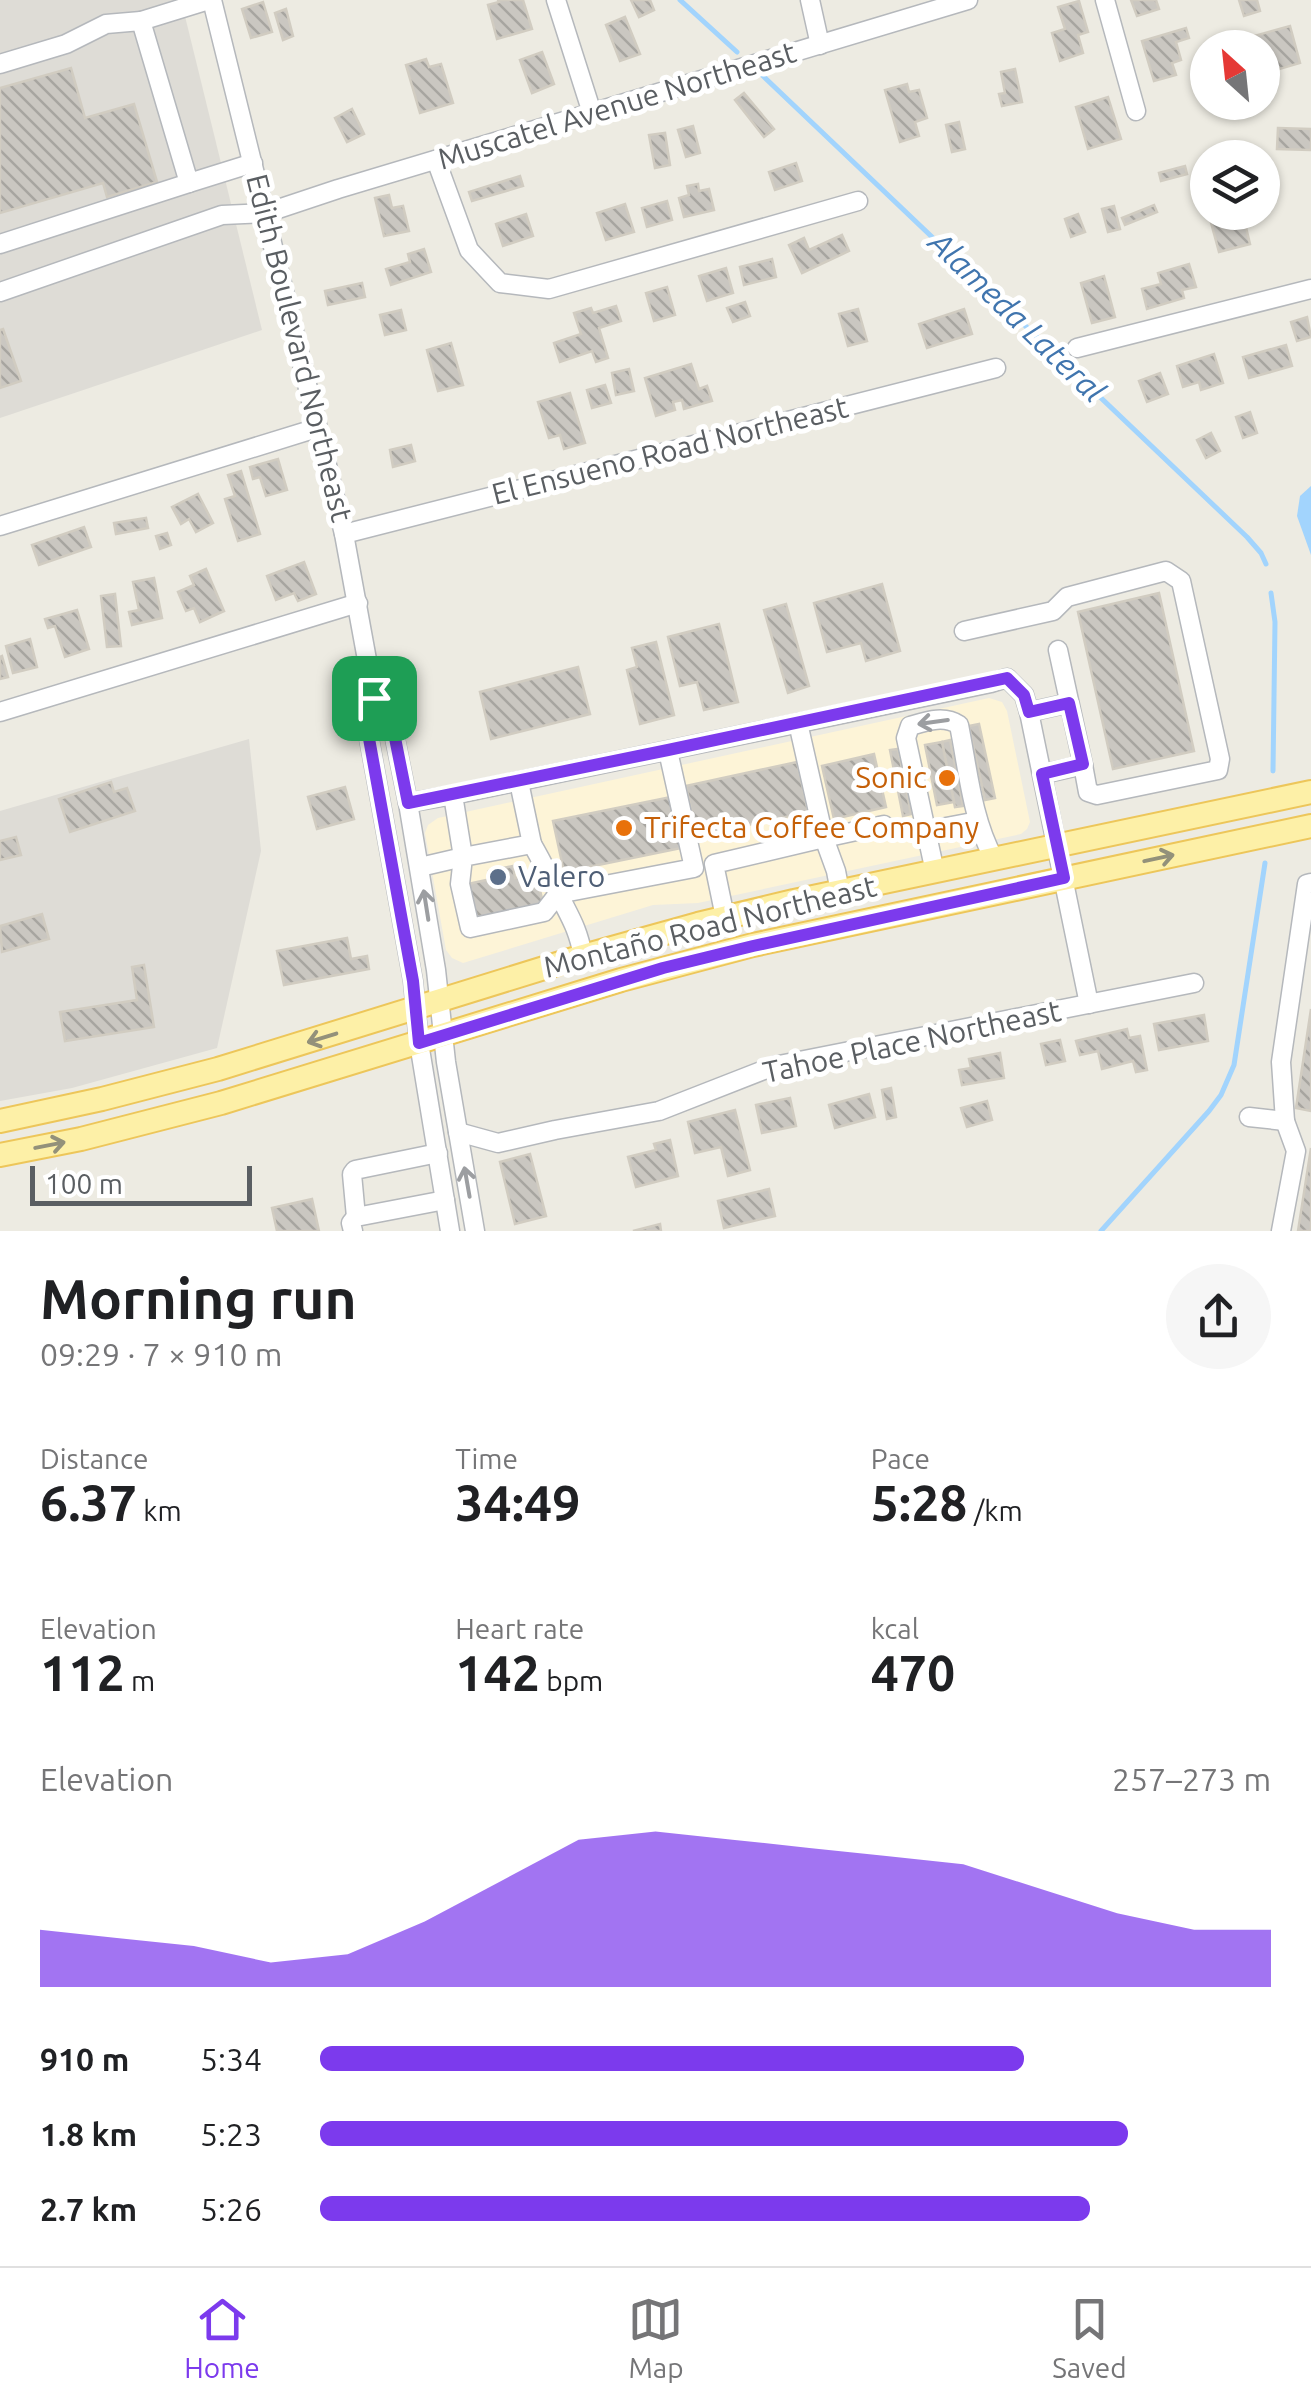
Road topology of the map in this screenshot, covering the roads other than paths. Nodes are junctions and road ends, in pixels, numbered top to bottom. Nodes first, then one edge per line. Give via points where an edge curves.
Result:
1 (210, 0) edge
2 (556, 0) edge
3 (810, 0) edge
4 (968, 0) edge
5 (1105, 0) edge
6 (141, 22) junction
7 (820, 44) junction
8 (0, 64) edge
9 (1136, 111) dead end
10 (592, 113) junction
11 (436, 160) junction
12 (253, 163) junction
13 (189, 182) junction
14 (858, 201) dead end
15 (266, 213) junction
16 (0, 244) edge
17 (1311, 289) edge
18 (0, 292) edge
19 (1078, 348) dead end
20 (996, 368) dead end
21 (317, 428) junction
22 (0, 526) edge
23 (344, 534) junction
24 (358, 603) junction
25 (964, 631) dead end
26 (1058, 650) dead end
27 (374, 698) junction
28 (1069, 703) junction
29 (0, 712) edge
30 (1029, 712) junction
31 (798, 723) junction
32 (668, 750) junction
33 (1083, 764) junction
34 (1042, 774) junction
35 (518, 782) junction
36 (1311, 792) edge
37 (453, 795) junction
38 (408, 803) junction
39 (978, 820) junction
40 (884, 825) dead end
41 (1311, 826) edge
42 (925, 831) junction
43 (824, 838) junction
44 (532, 844) junction
45 (1057, 846) junction
46 (463, 857) junction
47 (994, 859) junction
48 (420, 867) junction
49 (935, 872) junction
50 (1064, 878) junction
51 (1311, 883) edge
52 (840, 892) junction
53 (558, 894) junction
54 (725, 917) junction
55 (584, 956) junction
56 (1194, 984) dead end
57 (438, 1002) junction
58 (1090, 1004) junction
59 (416, 1009) junction
60 (443, 1036) junction
61 (419, 1043) junction
62 (180, 1080) junction
63 (188, 1112) junction
64 (1250, 1117) dead end
65 (0, 1120) edge
66 (1286, 1120) junction
67 (458, 1132) junction
68 (438, 1153) junction
69 (0, 1154) edge
70 (445, 1200) junction
71 (355, 1224) edge
72 (450, 1231) edge
73 (475, 1231) edge
74 (1281, 1231) edge

1 - 6 street
1 - 12 street, Edith Boulevard Northeast
2 - 10 street
3 - 7 street
4 - 7 street, Muscatel Avenue Northeast
5 - 9 street
6 - 8 street via 106,24
6 - 13 street
7 - 10 street, Muscatel Avenue Northeast
10 - 11 street, Muscatel Avenue Northeast
11 - 14 street via 469,250 500,283 549,288
11 - 15 street, Muscatel Avenue Northeast
12 - 13 street
12 - 15 street, Edith Boulevard Northeast
13 - 16 street
15 - 18 street, Muscatel Avenue Northeast via 222,215
15 - 21 street, Edith Boulevard Northeast
17 - 19 street
20 - 23 street, El Ensueno Road Northeast
21 - 22 street
21 - 23 street, Edith Boulevard Northeast
23 - 24 street, Edith Boulevard Northeast
24 - 27 street, Edith Boulevard Northeast
24 - 29 street
25 - 33 street via 1053,611 1067,596 1166,571 1181,582 1218,770 1097,795 1088,792
26 - 28 street
27 - 38 street, Edith Boulevard Northeast via 391,718
27 - 59 street, Edith Boulevard Northeast via 366,722
28 - 30 street
28 - 33 street
30 - 31 street via 1024,695 1007,678
30 - 34 street
31 - 32 street
31 - 43 street
32 - 35 street
32 - 53 street via 694,868
33 - 34 street
34 - 45 street
35 - 37 street
35 - 44 street
36 - 45 main road, Montaño Road Northeast
37 - 38 street
37 - 46 street
38 - 48 street, Edith Boulevard Northeast
39 - 42 street
39 -> 42 street via 960,725 929,720 910,726 906,738
39 - 47 street
40 - 43 street
50 -> 41 main road, Montaño Road Northeast
42 - 49 street
43 - 52 street
43 - 54 street via 714,864
44 - 46 street
44 - 53 street
45 - 47 main road, Montaño Road Northeast
45 - 50 street
46 - 48 street
46 - 53 street via 460,884 470,928 544,912
47 - 49 main road, Montaño Road Northeast
57 -> 48 street, Edith Boulevard Northeast
49 - 52 main road, Montaño Road Northeast
50 - 58 street
50 - 60 main road, Montaño Road Northeast via 676,965
51 - 66 street via 1281,1062
52 - 54 main road, Montaño Road Northeast
53 - 55 street via 578,928
54 - 55 main road, Montaño Road Northeast
55 - 57 main road, Montaño Road Northeast
56 - 58 street, Tahoe Place Northeast
57 - 59 main road, Montaño Road Northeast
57 - 60 street, Edith Boulevard Northeast
58 - 67 street, Tahoe Place Northeast via 774,1066 659,1111 498,1143
59 - 61 street, Edith Boulevard Northeast
59 -> 62 main road, Montaño Road Northeast
60 - 61 main road, Montaño Road Northeast
60 - 67 street, Edith Boulevard Northeast
61 - 63 main road, Montaño Road Northeast
61 - 68 street, Edith Boulevard Northeast
62 - 63 street
62 - 65 main road, Montaño Road Northeast
69 -> 63 main road, Montaño Road Northeast
64 - 66 street
66 - 74 street via 1296,1151
73 -> 67 street, Edith Boulevard Northeast
68 - 70 street, Edith Boulevard Northeast
68 - 71 street via 355,1170
70 - 71 street
70 - 72 street, Edith Boulevard Northeast

